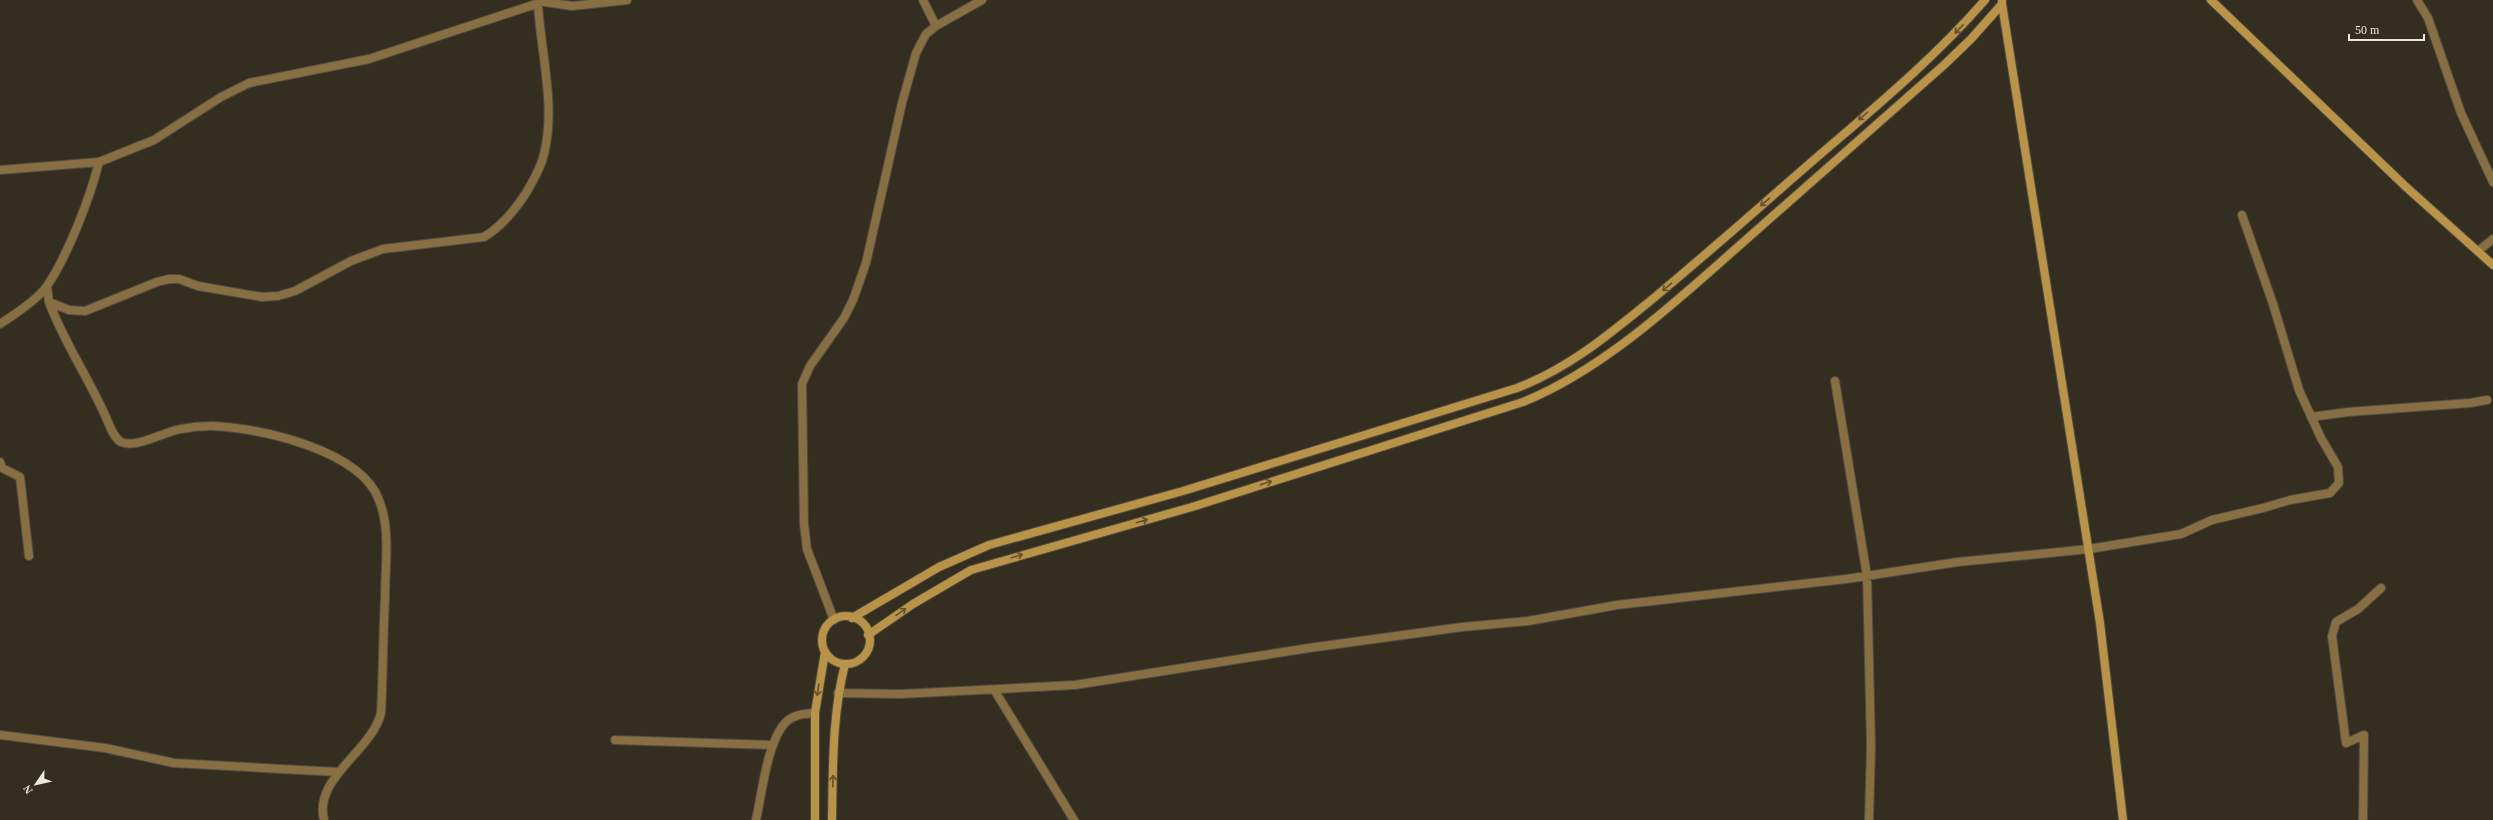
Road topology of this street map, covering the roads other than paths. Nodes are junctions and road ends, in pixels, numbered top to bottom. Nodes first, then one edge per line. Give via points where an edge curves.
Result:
1 (627, 0) edge
2 (923, 0) edge
3 (982, 0) edge
4 (1985, 0) edge
5 (2211, 0) edge
6 (2418, 0) edge
7 (544, 2) edge
8 (2002, 2) edge
9 (936, 26) junction
10 (99, 162) junction
11 (0, 170) edge
12 (2493, 182) edge
13 (2242, 215) dead end
14 (2493, 239) edge
15 (2478, 251) junction
16 (2493, 265) edge
17 (47, 287) junction
18 (49, 302) junction
19 (0, 324) edge
20 (1835, 381) dead end
21 (2486, 400) dead end
22 (2311, 417) junction
23 (0, 462) edge
24 (2089, 549) junction
25 (30, 556) dead end
26 (1867, 576) junction
27 (2381, 588) dead end
28 (852, 618) junction
29 (834, 620) junction
30 (868, 635) junction
31 (825, 652) junction
32 (845, 664) junction
33 (995, 691) junction
34 (838, 693) junction
35 (815, 713) junction
36 (0, 735) edge
37 (615, 740) dead end
38 (773, 745) junction
39 (338, 772) junction
40 (324, 820) edge
41 (756, 820) edge
42 (815, 820) edge
43 (832, 820) edge
44 (1074, 820) edge
45 (1869, 820) edge
46 (2123, 820) edge
47 (2363, 820) edge

1 - 7 street via 572,6
2 - 9 street
3 - 9 street
4 -> 28 street via 1934,54 1697,262 1638,311 1561,368 1517,388 1206,484 989,545 939,567
5 - 15 street via 2404,186
6 - 12 street via 2428,18 2461,113
7 - 10 street via 369,59 249,83 221,97 154,140
7 - 18 street via 549,119 544,154 535,178 514,210 494,231 484,237 383,249 351,261 295,291 278,296 262,297 169,279 85,311 69,310
8 - 24 street
30 -> 8 street via 913,604 972,570 1192,507 1523,402 1568,380 1648,322 1707,273 1944,65 1971,39
9 - 29 street via 926,34 916,53 902,103 866,263 853,300 844,318 810,366 802,384 804,524 807,549
10 - 11 street
10 - 17 street via 74,231
13 - 22 street via 2274,304 2299,390
14 - 15 street
15 - 16 street
17 - 18 street
17 - 19 street
18 - 39 street via 58,327 115,436 122,442 131,444 181,429 211,426 272,433 312,445 356,471 379,498 386,539 381,713 376,730
20 - 26 street
21 - 22 street via 2470,404
22 - 24 street via 2338,467 2339,484 2330,493 2290,500 2212,520 2181,534
23 - 25 street via 2,468 20,477
24 - 26 street via 1958,562
24 - 46 street
26 - 33 street via 1618,605 1528,621 1462,627 1309,648 1075,685
26 - 45 street via 1871,746
27 - 47 street via 2358,609 2336,622 2332,636 2346,743 2364,735
28 - 29 street
28 - 30 street via 862,624
29 - 31 street via 823,634
30 - 32 street via 868,647 862,657
31 - 32 street via 834,661
31 -> 35 street
32 - 34 street
33 - 34 street via 868,695
33 - 44 street
43 -> 34 street via 834,722
35 - 38 street via 798,715 786,722
35 - 42 street
36 - 39 street via 105,748 174,764
37 - 38 street
38 - 41 street
39 - 40 street via 324,799 321,810

